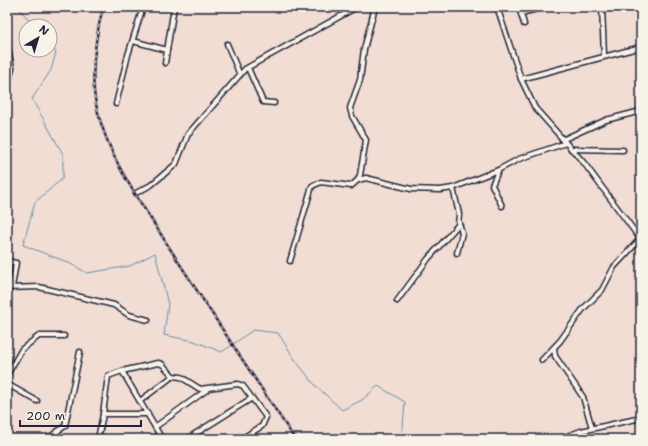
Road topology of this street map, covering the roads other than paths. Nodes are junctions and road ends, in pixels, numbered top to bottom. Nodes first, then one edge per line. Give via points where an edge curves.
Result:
1 (143, 7) edge
2 (174, 7) edge
3 (357, 7) edge
4 (375, 7) edge
5 (497, 7) edge
6 (519, 7) edge
7 (602, 7) edge
8 (537, 9) dead end
9 (521, 13) junction
10 (524, 24) dead end
11 (133, 41) junction
12 (7, 43) edge
13 (227, 44) dead end
14 (641, 46) edge
15 (167, 50) junction
16 (604, 55) junction
17 (165, 63) dead end
18 (248, 68) junction
19 (240, 75) junction
20 (521, 79) junction
21 (7, 90) edge
22 (274, 102) dead end
23 (116, 104) dead end
24 (641, 111) edge
25 (564, 142) junction
26 (571, 149) junction
27 (623, 150) dead end
28 (498, 170) junction
29 (361, 172) junction
30 (366, 178) junction
31 (358, 180) junction
32 (453, 188) junction
33 (136, 193) dead end
34 (502, 206) dead end
35 (459, 223) junction
36 (641, 239) edge
37 (457, 253) dead end
38 (290, 261) dead end
39 (7, 262) edge
40 (9, 287) edge
41 (397, 301) dead end
42 (148, 320) dead end
43 (64, 336) dead end
44 (554, 348) junction
45 (80, 352) dead end
46 (542, 360) dead end
47 (122, 371) junction
48 (7, 375) edge
49 (173, 376) junction
50 (7, 384) edge
51 (208, 389) junction
52 (252, 398) junction
53 (37, 401) dead end
54 (140, 401) junction
55 (103, 414) junction
56 (148, 414) junction
57 (641, 418) edge
58 (155, 427) junction
59 (592, 428) junction
60 (47, 439) edge
61 (98, 439) edge
62 (162, 439) edge
63 (187, 439) edge
64 (241, 439) edge
65 (559, 439) edge

1 - 11 street
2 - 15 street
3 - 18 street
4 - 29 street via 364,49 360,80 350,108 366,140
5 - 20 street
6 - 9 street
7 - 16 street
8 - 9 street
9 - 10 street
11 - 15 street
11 - 23 street
12 - 21 street via 12,68
13 - 19 street
14 - 16 street
15 - 17 street
16 - 20 street
18 - 19 street
18 - 22 street via 263,102
19 - 33 street via 188,134 176,164
20 - 25 street via 535,108
24 - 25 street via 606,120
25 - 26 street
25 - 28 street
26 - 27 street
26 - 36 street
28 - 32 street
28 - 34 street via 492,185
29 - 30 street
29 - 31 street
30 - 31 street
30 - 32 street via 411,189
31 - 38 street via 351,186 321,182 312,186
32 - 35 street
35 - 37 street via 462,226 462,233
35 - 41 street
36 - 44 street via 614,267 602,290 583,309
39 - 40 street via 16,263
40 - 42 street via 39,287 114,305 129,315
43 - 48 street via 39,336 22,349
44 - 46 street
44 - 59 street via 555,356 583,397
45 - 60 street via 65,426
47 - 49 street via 158,363
47 - 54 street
47 - 55 street via 108,376
49 - 51 street
49 - 54 street
50 - 53 street
51 - 52 street via 238,384 243,386
51 - 58 street
52 - 63 street
52 - 64 street via 266,417 265,422
54 - 56 street
55 - 56 street
55 - 61 street
56 - 58 street
57 - 59 street
58 - 62 street
59 - 65 street

